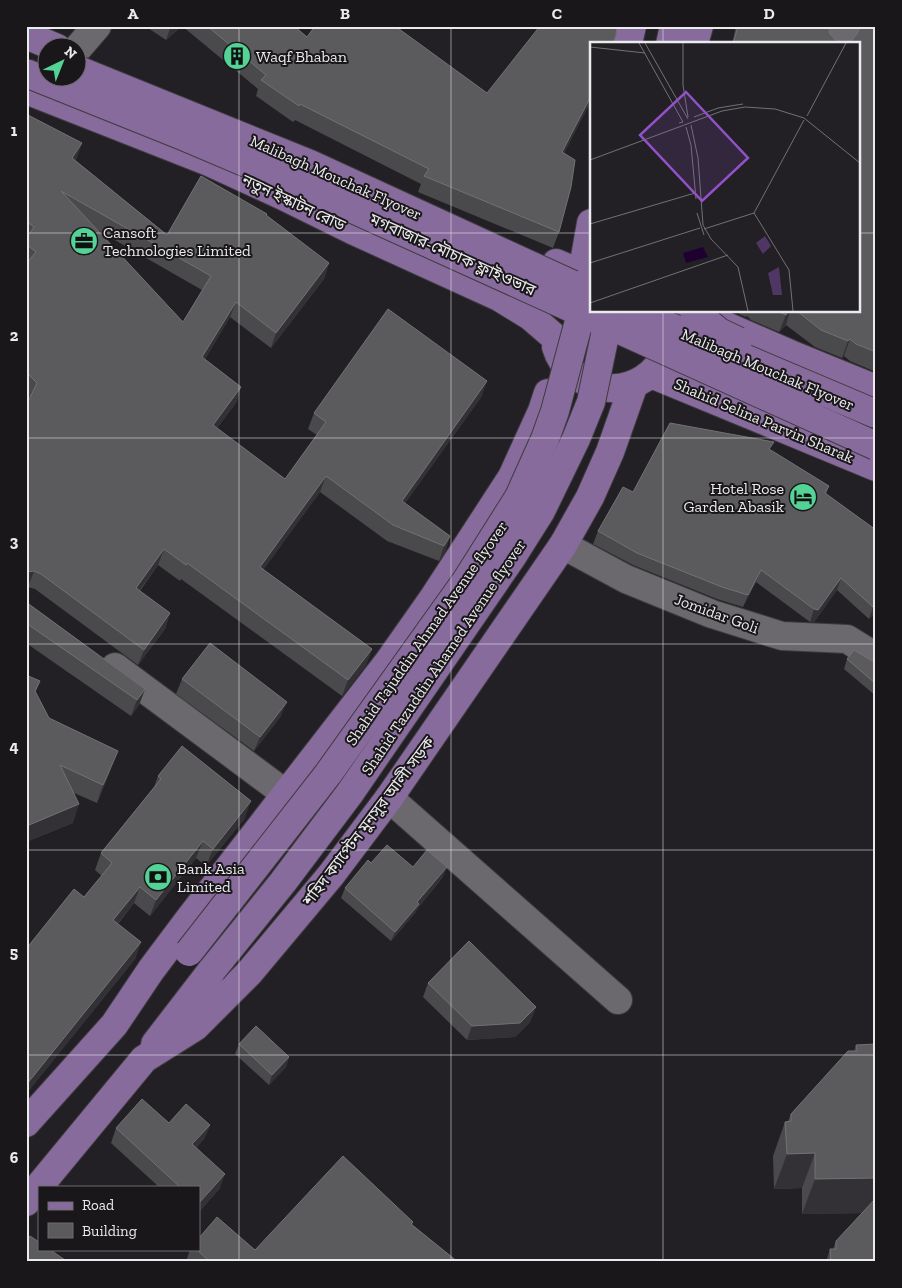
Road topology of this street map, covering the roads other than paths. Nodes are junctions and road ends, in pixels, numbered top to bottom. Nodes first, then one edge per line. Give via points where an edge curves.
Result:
1 (98, 26) edge
2 (632, 26) edge
3 (651, 26) edge
4 (674, 26) edge
5 (699, 26) edge
6 (847, 26) edge
7 (26, 35) edge
8 (87, 38) edge
9 (38, 40) edge
10 (628, 42) edge
11 (647, 42) edge
12 (670, 42) edge
13 (695, 42) edge
14 (838, 42) edge
15 (26, 50) edge
16 (38, 54) edge
17 (88, 60) edge
18 (26, 72) edge
19 (88, 74) edge
20 (26, 90) edge
21 (590, 225) edge
22 (540, 256) junction
23 (589, 278) edge
24 (610, 312) edge
25 (635, 312) edge
26 (670, 312) edge
27 (694, 312) edge
28 (695, 312) edge
29 (554, 344) junction
30 (642, 379) junction
31 (876, 389) edge
32 (876, 398) edge
33 (876, 414) edge
34 (876, 446) edge
35 (876, 467) edge
36 (495, 505) junction
37 (563, 545) junction
38 (97, 654) edge
39 (876, 657) edge
40 (286, 794) junction
41 (389, 798) junction
42 (618, 1000) dead end
43 (114, 1025) junction
44 (144, 1059) junction
45 (26, 1123) edge
46 (39, 1186) edge
47 (38, 1187) edge
48 (26, 1202) edge

1 - 8 street
2 - 10 main road
3 - 11 main road
4 - 12 main road
5 - 13 main road
6 - 14 street
7 - 9 main road
15 - 16 main road
17 - 22 main road via 288,142
18 - 34 main road, মগবাজার-মৌচাক ফ্লাইওভার, bridge via 322,195
19 - 23 main road, Malibagh Mouchak Flyover, bridge
20 - 29 main road, নতুন ইস্কাটন রোড via 209,162 499,297 536,321
21 - 22 main road via 566,252 555,258
21 - 23 main road, Shahid Tajuddin Ahmad Avenue flyover
22 - 23 main road
23 - 29 main road via 568,286 558,300 552,318
23 - 43 main road, Shahid Tajuddin Ahmad Avenue flyover, bridge via 545,440 519,497 466,581 328,774 189,952
24 - 44 main road, Shahid Tazuddin Ahamed Avenue flyover, bridge via 591,402 541,511 350,793
25 - 33 main road, Malibagh Mouchak Flyover, bridge
26 - 30 main road, শহিদ ক্যাপ্টেন মুনসুর আলী সড়ক via 673,325 668,352 661,364
27 - 32 main road, bridge via 734,340
28 - 31 main road
29 - 30 main road, নতুন ইস্কাটন রোড via 567,368 598,386 616,388
29 - 36 main road via 551,381 542,411 512,477
30 - 35 main road, Shahid Selina Parvin Sharak
30 - 37 main road, শহিদ ক্যাপ্টেন মুনসুর আলী সড়ক via 590,497
36 - 37 main road
36 - 40 main road via 389,661
37 - 39 street, Jomidar Goli via 626,579 712,614 782,636 847,639
37 - 41 main road, শহিদ ক্যাপ্টেন মুনসুর আলী সড়ক
38 - 40 street
40 - 43 main road via 190,918
41 - 42 street
41 - 44 main road, শহিদ ক্যাপ্টেন মুনসুর আলী সড়ক via 331,875 248,973 195,1027
43 - 45 main road
44 - 46 main road, শহিদ ক্যাপ্টেন মুনসুর আলী সড়ক
47 - 48 main road, শহিদ ক্যাপ্টেন মুনসুর আলী সড়ক

